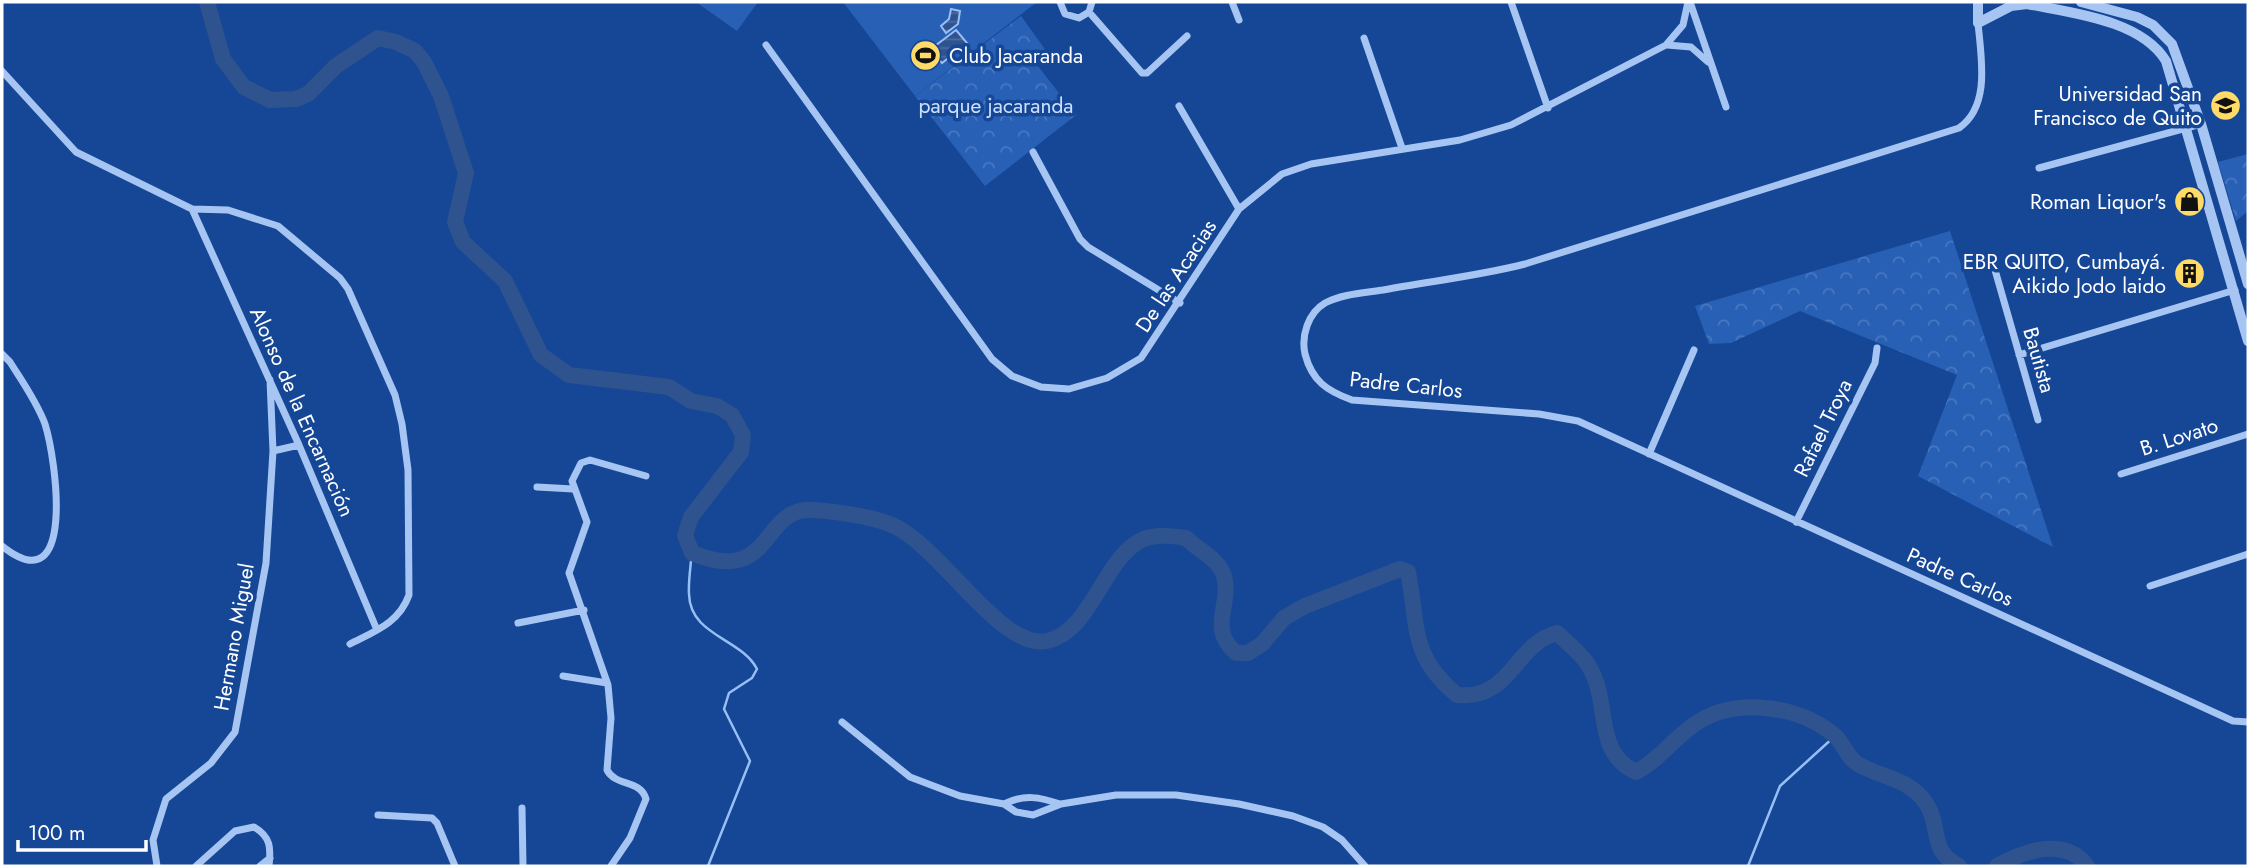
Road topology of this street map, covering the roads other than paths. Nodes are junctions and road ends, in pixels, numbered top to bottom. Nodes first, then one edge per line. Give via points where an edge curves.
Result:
1 (1060, 2) edge
2 (1232, 2) edge
3 (1511, 2) edge
4 (1689, 2) edge
5 (1978, 2) edge
6 (2081, 2) edge
7 (1093, 5) edge
8 (2045, 5) edge
9 (1239, 20) dead end
10 (1978, 23) junction
11 (1187, 36) dead end
12 (1364, 37) dead end
13 (1666, 45) junction
14 (766, 46) dead end
15 (1710, 63) junction
16 (2, 71) edge
17 (1179, 106) dead end
18 (1726, 107) dead end
19 (1548, 108) junction
20 (2201, 124) junction
21 (2186, 128) junction
22 (1402, 148) junction
23 (1033, 152) dead end
24 (2039, 168) dead end
25 (192, 209) junction
26 (1239, 209) junction
27 (1995, 270) dead end
28 (2248, 286) edge
29 (2235, 290) junction
30 (1180, 303) junction
31 (2248, 341) edge
32 (1877, 348) dead end
33 (1694, 351) dead end
34 (2, 354) edge
35 (2019, 355) junction
36 (270, 380) junction
37 (2038, 420) dead end
38 (2248, 434) edge
39 (299, 445) junction
40 (273, 451) junction
41 (1649, 454) junction
42 (2121, 474) dead end
43 (646, 476) dead end
44 (537, 487) dead end
45 (573, 489) junction
46 (1796, 522) junction
47 (2, 546) edge
48 (2248, 554) edge
49 (2150, 586) dead end
50 (584, 610) junction
51 (518, 623) dead end
52 (377, 630) junction
53 (349, 644) dead end
54 (563, 676) dead end
55 (607, 683) junction
56 (842, 722) dead end
57 (2248, 722) edge
58 (1004, 804) junction
59 (1061, 804) junction
60 (522, 808) dead end
61 (378, 815) dead end
62 (269, 862) edge
63 (158, 866) edge
64 (196, 866) edge
65 (260, 866) edge
66 (455, 866) edge
67 (523, 866) edge
68 (611, 866) edge
69 (1365, 866) edge

1 - 7 street via 1072,18 1079,18
2 - 9 street
3 - 19 street
4 - 13 street via 1683,25
4 - 15 street
5 - 10 street
6 - 20 street via 2137,18 2165,35 2180,59
7 - 11 street via 1142,73
8 - 10 street via 2011,6
8 - 21 street via 2121,26 2150,40 2166,61
10 - 41 street, Padre Carlos via 1980,98 1975,112 1959,128 1525,264 1347,296 1324,304 1311,317 1303,338 1311,372 1331,393 1352,400 1565,417
12 - 22 street
13 - 15 street via 1691,47
13 - 19 street, De las Acacias
14 - 30 street, De las Acacias via 992,359 1012,376 1041,387 1069,389 1107,378 1141,358
15 - 18 street
16 - 25 street via 76,152
17 - 26 street
19 - 22 street, De las Acacias via 1460,140
20 - 21 street
20 - 28 street
21 - 24 street
21 - 29 street
22 - 26 street, De las Acacias via 1296,168
23 - 30 street via 1080,239
25 - 36 street, Alonso de la Encarnación
25 - 52 street via 228,210 278,226 329,266 348,289 395,396 408,470 410,595 404,611
26 - 30 street, De las Acacias
27 - 35 street, Bautista
28 - 29 street
29 - 31 street
29 - 35 street
32 - 46 street, Rafael Troya via 1875,363
33 - 41 street
34 - 47 street via 44,421 53,457 56,506 53,541 39,560 29,563
35 - 37 street, Bautista
36 - 39 street, Alonso de la Encarnación
36 - 40 street, Hermano Miguel
38 - 42 street, B. Lovato
39 - 40 street
39 - 52 street, Alonso de la Encarnación
40 - 63 street, Hermano Miguel via 266,563 235,732 211,763 166,799 153,839
41 - 46 street, Padre Carlos
43 - 45 street via 590,460 578,467
44 - 45 street
45 - 50 street via 587,522 569,573
46 - 57 street, Padre Carlos via 2233,721
48 - 49 street
50 - 51 street
50 - 55 street
52 - 53 street
54 - 55 street
55 - 68 street via 611,718 607,770 615,779 637,786 646,799 630,838
56 - 58 street via 910,777 960,796
58 - 59 street via 1031,797
58 - 59 street via 1033,815
59 - 69 street via 1116,795 1177,795 1240,804 1323,827
60 - 67 street
61 - 66 street via 432,818
62 - 64 street via 271,846 264,833 243,827
62 - 65 street

